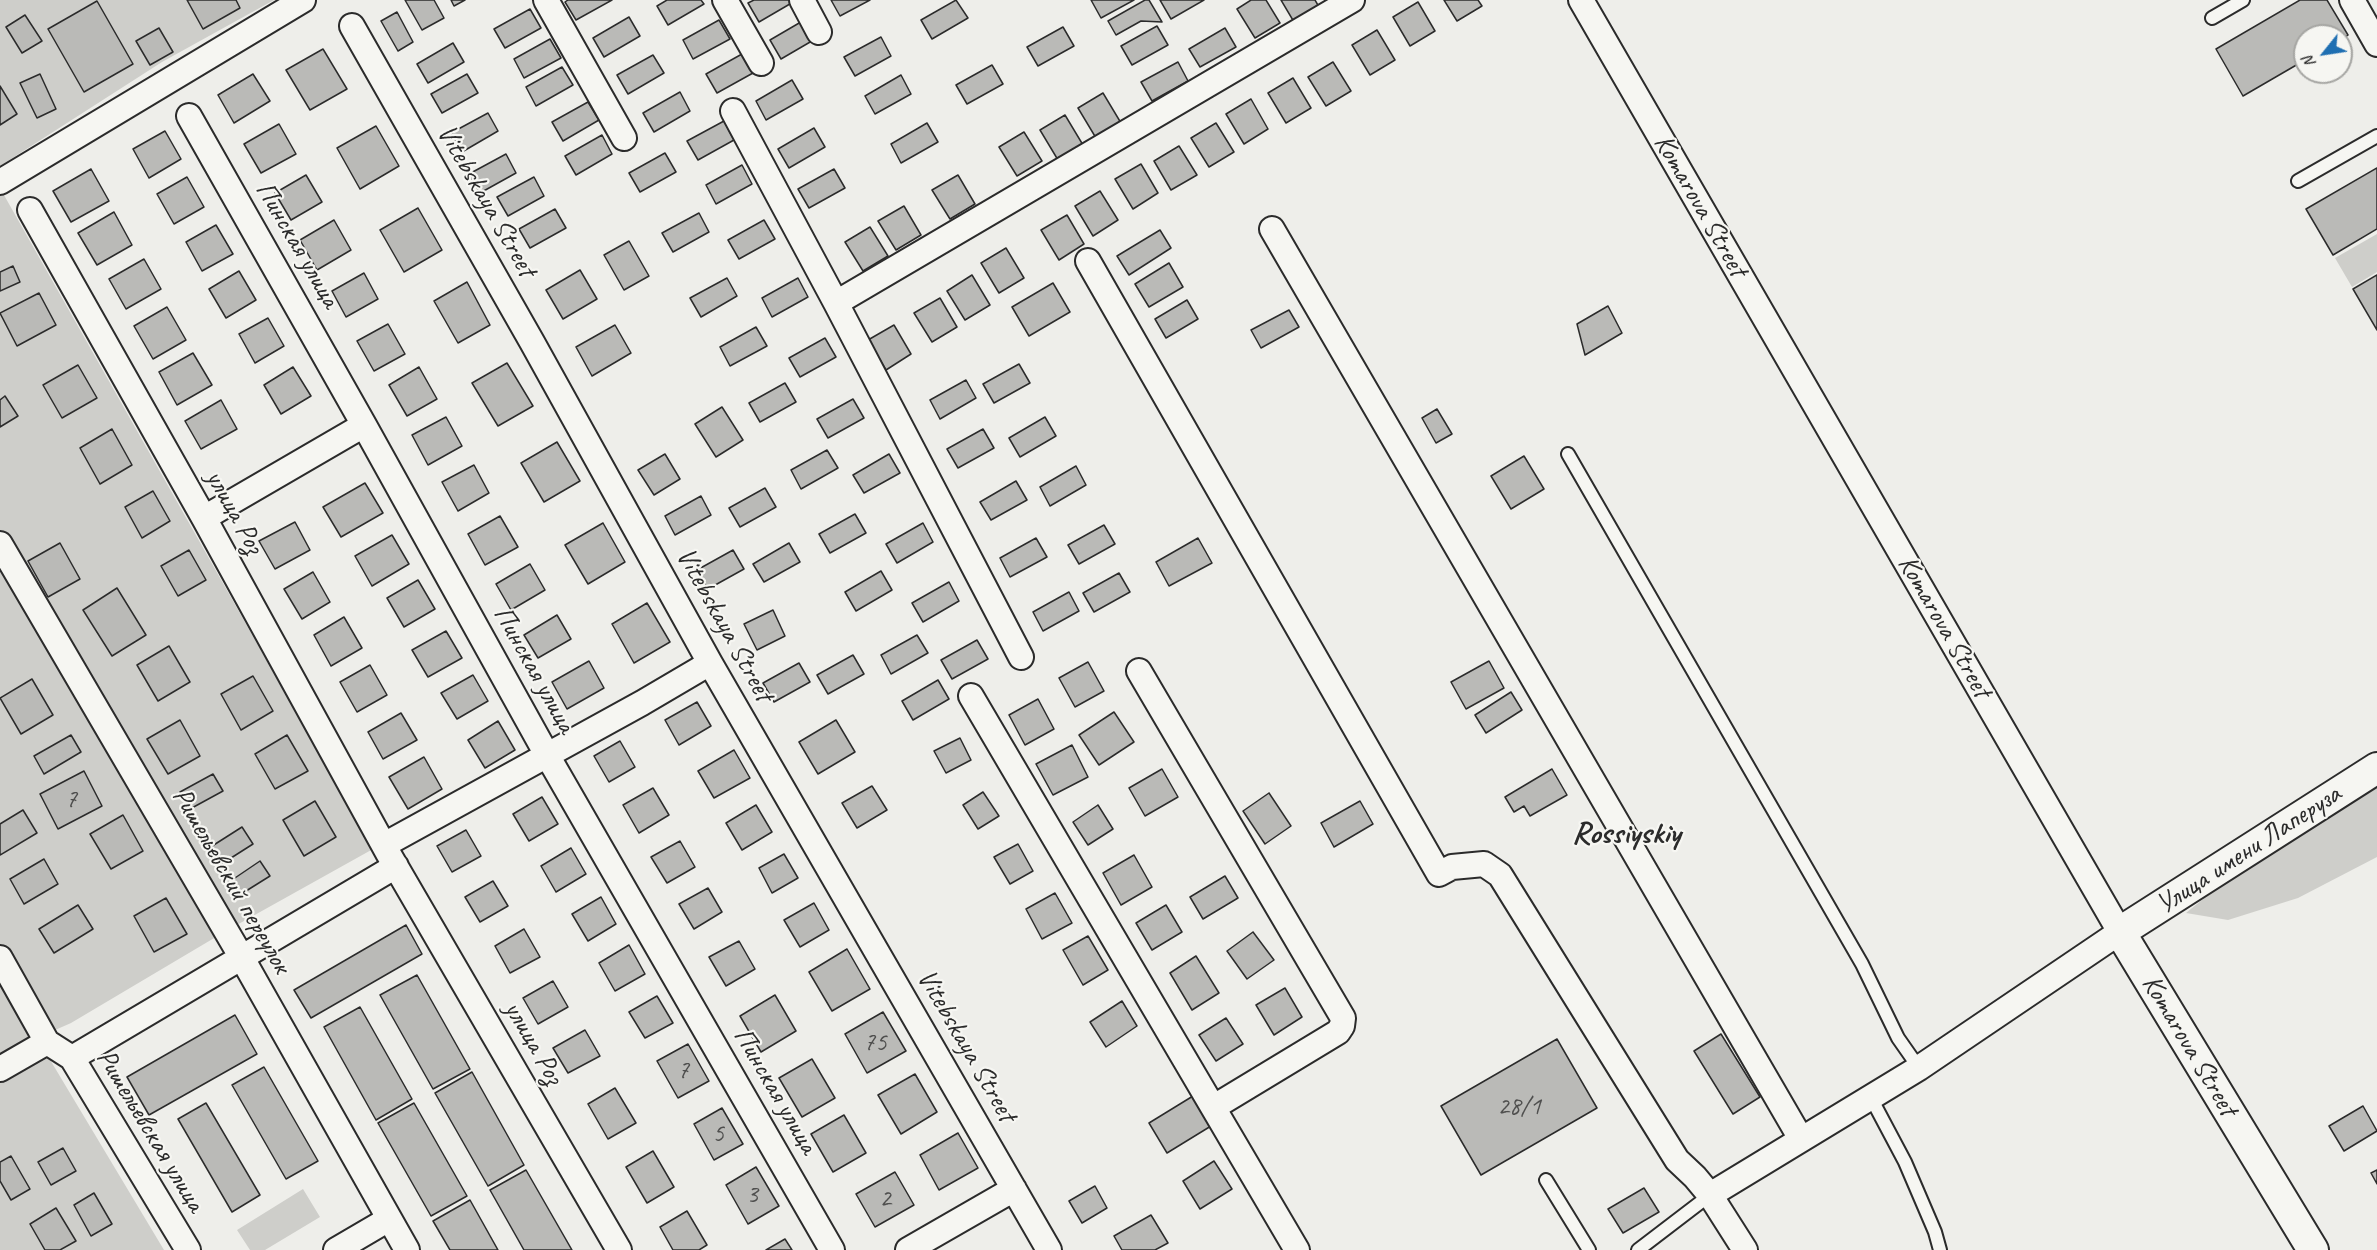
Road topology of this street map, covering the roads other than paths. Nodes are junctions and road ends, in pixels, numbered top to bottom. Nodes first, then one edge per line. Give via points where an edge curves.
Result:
1 (303, 0) edge
2 (546, 0) edge
3 (726, 0) edge
4 (802, 0) edge
5 (1352, 0) edge
6 (1581, 0) edge
7 (2243, 0) edge
8 (2352, 0) edge
9 (2212, 18) dead end
10 (352, 26) dead end
11 (819, 32) dead end
12 (2377, 44) edge
13 (761, 63) dead end
14 (733, 111) dead end
15 (189, 116) dead end
16 (2377, 135) edge
17 (624, 138) dead end
18 (2298, 181) dead end
19 (0, 182) edge
20 (30, 210) dead end
21 (1272, 229) dead end
22 (1088, 261) dead end
23 (836, 303) junction
24 (364, 425) junction
25 (1568, 454) dead end
26 (204, 518) junction
27 (0, 544) edge
28 (1021, 657) dead end
29 (710, 663) junction
30 (1138, 671) dead end
31 (970, 696) dead end
32 (547, 755) junction
33 (2377, 768) edge
34 (384, 845) junction
35 (396, 866) junction
36 (2120, 932) junction
37 (0, 958) edge
38 (242, 958) junction
39 (47, 1042) junction
40 (72, 1058) junction
41 (1919, 1068) junction
42 (0, 1069) edge
43 (1870, 1096) junction
44 (1214, 1107) junction
45 (1801, 1139) junction
46 (1546, 1180) dead end
47 (1014, 1189) junction
48 (1710, 1195) junction
49 (389, 1219) junction
50 (188, 1250) edge
51 (336, 1250) edge
52 (406, 1250) edge
53 (619, 1250) edge
54 (832, 1250) edge
55 (908, 1250) edge
56 (1049, 1250) edge
57 (1298, 1250) edge
58 (1589, 1250) edge
59 (1638, 1250) edge
60 (1745, 1250) edge
61 (1940, 1250) edge
62 (2313, 1250) edge

1 - 19 street
2 - 17 street
3 - 13 street
4 - 11 street
5 - 23 street
6 - 36 street, Komarova Street
7 - 9 lane
8 - 12 street
10 - 29 street, Vitebskaya Street
14 - 23 street
15 - 24 street, Пинская улица
16 - 18 lane
20 - 26 street, улица Роз
21 - 45 street
22 - 48 street via 1439,873 1452,867 1484,864 1500,875 1677,1160
23 - 28 street
24 - 26 street
24 - 32 street, Пинская улица
25 - 41 lane via 1862,964 1898,1038
26 - 34 street, улица Роз
27 - 38 street, Ришельевский переулок
29 - 32 street
29 - 47 street, Vitebskaya Street
30 - 44 street via 1343,1018 1338,1032
31 - 44 street
32 - 34 street
32 - 54 street, Пинская улица
33 - 36 street, Улица имени Лаперуза
34 - 35 street, улица Роз
35 - 38 street
35 - 53 street, улица Роз
36 - 41 street
36 - 62 street, Komarova Street
37 - 39 street, Ришельевская улица
38 - 40 street
38 - 49 street, Ришельевский переулок
39 - 40 street, Ришельевская улица
39 - 42 street
40 - 50 street, Ришельевская улица
41 - 43 street
43 - 45 street
43 - 61 lane via 1905,1162
44 - 57 street
45 - 48 street
46 - 58 lane
47 - 55 street
47 - 56 street, Vitebskaya Street
48 - 59 lane
48 - 60 street
49 - 51 street
49 - 52 street, Ришельевский переулок

